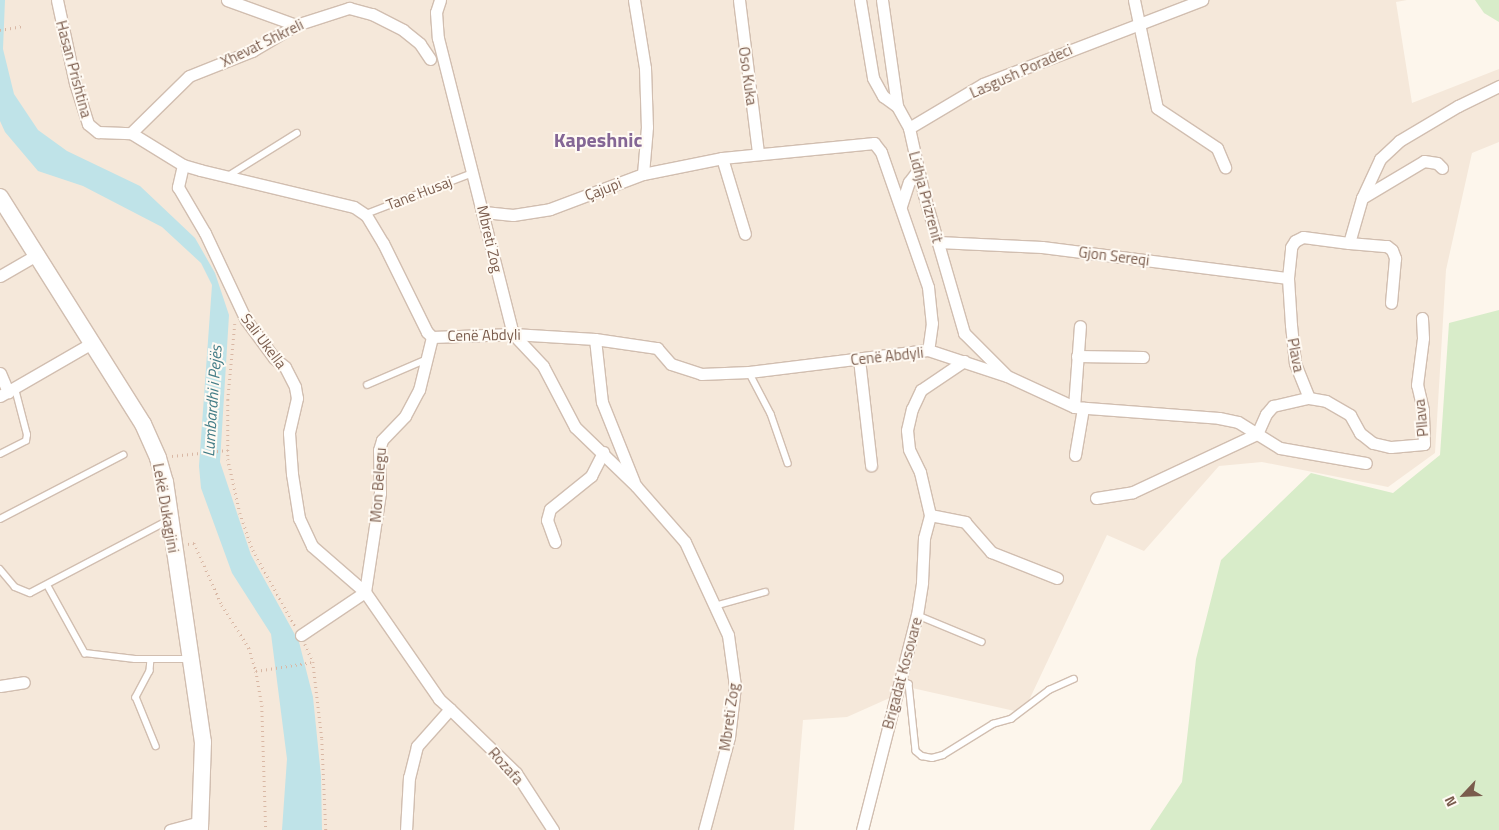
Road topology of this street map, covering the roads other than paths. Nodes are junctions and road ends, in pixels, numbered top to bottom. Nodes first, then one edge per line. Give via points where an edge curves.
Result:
1 (57, 0) edge
2 (227, 0) edge
3 (440, 0) edge
4 (634, 0) edge
5 (739, 0) edge
6 (860, 0) edge
7 (882, 0) edge
8 (1134, 0) edge
9 (1202, 0) edge
10 (349, 4) edge
11 (1138, 23) junction
12 (296, 25) junction
13 (430, 59) dead end
14 (1499, 86) edge
15 (897, 106) junction
16 (909, 128) junction
17 (131, 133) junction
18 (297, 133) dead end
19 (758, 152) junction
20 (722, 158) junction
21 (183, 165) junction
22 (1226, 167) dead end
23 (1442, 168) dead end
24 (918, 170) junction
25 (474, 173) junction
26 (643, 174) junction
27 (228, 176) junction
28 (0, 198) edge
29 (1362, 198) junction
30 (901, 206) junction
31 (484, 212) junction
32 (366, 214) junction
33 (745, 234) dead end
34 (938, 242) junction
35 (1349, 243) junction
36 (38, 254) junction
37 (0, 276) edge
38 (1288, 278) junction
39 (1391, 302) dead end
40 (1422, 318) dead end
41 (1080, 326) dead end
42 (513, 334) junction
43 (432, 336) junction
44 (595, 339) junction
45 (90, 344) junction
46 (928, 350) junction
47 (1077, 356) junction
48 (1143, 357) dead end
49 (858, 359) junction
50 (424, 360) junction
51 (964, 361) junction
52 (749, 372) junction
53 (0, 373) edge
54 (1007, 376) junction
55 (367, 385) dead end
56 (8, 393) edge
57 (1309, 398) junction
58 (1078, 407) junction
59 (1257, 434) junction
60 (603, 452) junction
61 (0, 454) edge
62 (123, 455) dead end
63 (1075, 455) dead end
64 (788, 463) dead end
65 (1366, 463) dead end
66 (871, 465) dead end
67 (636, 486) junction
68 (1096, 498) dead end
69 (930, 515) junction
70 (0, 519) edge
71 (170, 519) junction
72 (555, 542) dead end
73 (0, 569) edge
74 (1057, 578) dead end
75 (48, 586) junction
76 (364, 592) junction
77 (765, 592) dead end
78 (715, 606) junction
79 (917, 615) junction
80 (301, 635) road end
81 (982, 642) dead end
82 (150, 659) junction
83 (190, 659) junction
84 (900, 679) junction
85 (1074, 679) dead end
86 (24, 682) dead end
87 (0, 686) edge
88 (450, 709) junction
89 (156, 746) dead end
90 (200, 826) edge
91 (170, 830) edge
92 (406, 830) edge
93 (553, 830) edge
94 (704, 830) edge
95 (862, 830) edge

1 - 17 street, Hasan Prishtina via 75,83 88,124 98,132
2 - 12 street
3 - 25 street, Mbreti Zog via 436,12 438,38
4 - 26 street via 645,68 647,127
5 - 19 street, Oso Kuka
6 - 15 street via 873,78 883,96
7 - 15 street, Lidhja Prizrenit
8 - 11 street
9 - 11 street, Lasgush Poradeci
10 - 12 street, Xhevat Shkreli
10 - 13 street via 385,20 420,44
11 - 16 street, Lasgush Poradeci via 983,84
11 - 22 street via 1157,108 1217,148
12 - 17 street, Xhevat Shkreli via 252,51 189,76
14 - 29 street via 1399,141 1380,159
15 - 16 street, Lidhja Prizrenit
16 - 24 street, Lidhja Prizrenit
17 - 21 street
18 - 27 lane
19 - 20 street, Çajupi
19 - 30 street, Çajupi via 874,142 881,152
20 - 26 street, Çajupi
20 - 33 street
21 - 27 street
21 - 76 street, Sali Ukella via 178,188 205,233 237,305 258,338 285,367 294,387 297,398 289,433 299,518 312,546
23 - 29 street via 1437,163 1424,161
24 - 30 street via 909,182
24 - 34 street, Lidhja Prizrenit
25 - 31 street, Mbreti Zog
25 - 32 lane, Tane Husaj
26 - 31 street, Çajupi via 550,209 513,215
27 - 32 street via 344,204
28 - 36 street, Lekë Dukagjini
29 - 35 street
30 - 46 street, Çajupi via 928,287 932,323
31 - 42 street, Mbreti Zog
32 - 43 street, Cenë Abdyli
34 - 38 street, Gjon Sereqi via 1042,247
34 - 54 street, Lidhja Prizrenit via 964,333
35 - 38 street, Plava via 1303,237 1295,240 1291,247
35 - 39 street, Plava via 1387,246 1392,250 1395,258
36 - 37 street
36 - 45 street, Lekë Dukagjini
38 - 57 street, Plava via 1295,363
40 - 57 street, Pllava via 1417,385 1423,410 1424,444 1391,447 1373,443 1360,433 1350,415 1326,401
41 - 47 street
42 - 43 street, Cenë Abdyli
42 - 44 street, Cenë Abdyli
42 - 60 street, Mbreti Zog via 542,366 575,427
43 - 50 street, Mon Belegu
44 - 52 street, Cenë Abdyli via 657,348 671,364 701,374
44 - 67 street, Mbreti Zog via 602,402
45 - 56 street
45 - 71 street, Lekë Dukagjini via 142,424 158,458
46 - 49 street, Cenë Abdyli
46 - 51 street, Cenë Abdyli
47 - 48 street
47 - 58 street
49 - 52 street, Cenë Abdyli
49 - 66 street
50 - 55 lane
50 - 76 street, Mon Belegu via 419,390 405,416 382,440 379,450 380,493
51 - 54 street, Lidhja Prizrenit
51 - 69 street, Brigadat Kosovare via 921,390 912,408 909,449 920,472
52 - 64 lane via 771,414
53 - 56 street
54 - 58 street, Lidhja Prizrenit
56 - 61 lane via 27,435 26,441
57 - 59 street via 1273,406
58 - 59 street, Lidhja Prizrenit via 1219,418 1238,422
58 - 63 street
59 - 65 street via 1280,448
59 - 68 street via 1133,492
60 - 67 street, Mbreti Zog
60 - 72 street via 591,476 550,509 547,520
62 - 70 lane
67 - 78 street, Mbreti Zog via 685,542
69 - 74 street via 965,522 991,552
69 - 79 street, Brigadat Kosovare via 924,538
71 - 75 lane
71 - 83 street, Lekë Dukagjini
73 - 75 lane via 15,587 30,593
75 - 82 lane via 85,653
76 - 80 street
76 - 88 street, Rozafa via 438,699
77 - 78 lane
78 - 94 street, Mbreti Zog via 728,635 735,686 729,737
79 - 81 lane
79 - 84 street, Brigadat Kosovare
82 - 83 lane
82 - 89 lane via 150,671 136,697
83 - 90 street, Lekë Dukagjini via 203,742
84 - 85 lane via 909,684 916,751 932,758 943,755 993,724 1011,718 1049,690
84 - 95 street, Brigadat Kosovare
86 - 87 street
88 - 92 street via 417,746 409,778
88 - 93 street, Rozafa via 516,773
90 - 91 street

